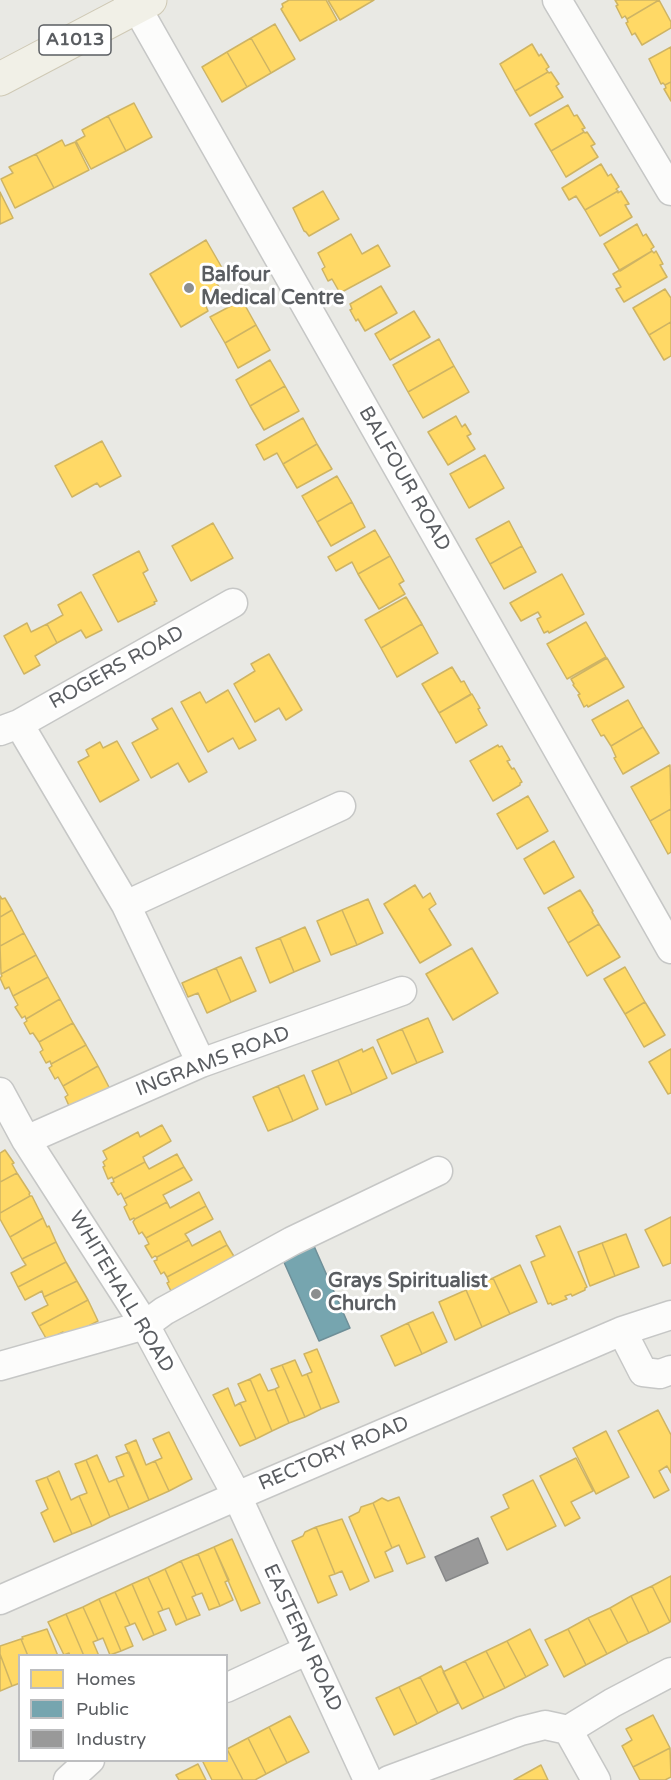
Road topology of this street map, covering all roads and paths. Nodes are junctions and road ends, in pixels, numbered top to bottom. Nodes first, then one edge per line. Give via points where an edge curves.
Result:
1 (557, 0) edge
2 (138, 3) edge
3 (0, 79) edge
4 (671, 191) edge
5 (233, 603) dead end
6 (9, 727) edge
7 (341, 806) dead end
8 (126, 905) junction
9 (671, 949) edge
10 (402, 992) dead end
11 (201, 1063) junction
12 (0, 1092) edge
13 (26, 1140) junction
14 (438, 1171) dead end
15 (671, 1315) edge
16 (145, 1325) junction
17 (622, 1331) junction
18 (0, 1366) edge
19 (671, 1370) edge
20 (237, 1496) junction
21 (0, 1600) edge
22 (308, 1650) junction
23 (671, 1672) edge
24 (228, 1687) edge
25 (568, 1730) junction
26 (89, 1762) edge
27 (68, 1780) edge
28 (368, 1780) edge
29 (389, 1780) edge
30 (596, 1780) edge

1 - 4 street
2 - 3 main road, A1013
2 - 9 street, BALFOUR ROAD
5 - 6 street, ROGERS ROAD
6 - 8 street
7 - 8 street
8 - 11 street
10 - 11 street, INGRAMS ROAD
11 - 13 street, INGRAMS ROAD
12 - 13 street, WHITEHALL ROAD
13 - 16 street, WHITEHALL ROAD
14 - 16 street via 292,1241
15 - 17 street, RECTORY ROAD
16 - 18 street
16 - 20 street, WHITEHALL ROAD
17 - 19 street via 643,1372 660,1374
17 - 20 street, RECTORY ROAD
20 - 21 street, RECTORY ROAD
20 - 22 street, EASTERN ROAD
22 - 24 street
22 - 28 street, EASTERN ROAD
23 - 25 street
25 - 29 street via 545,1725 521,1731
25 - 30 street
26 - 27 street

